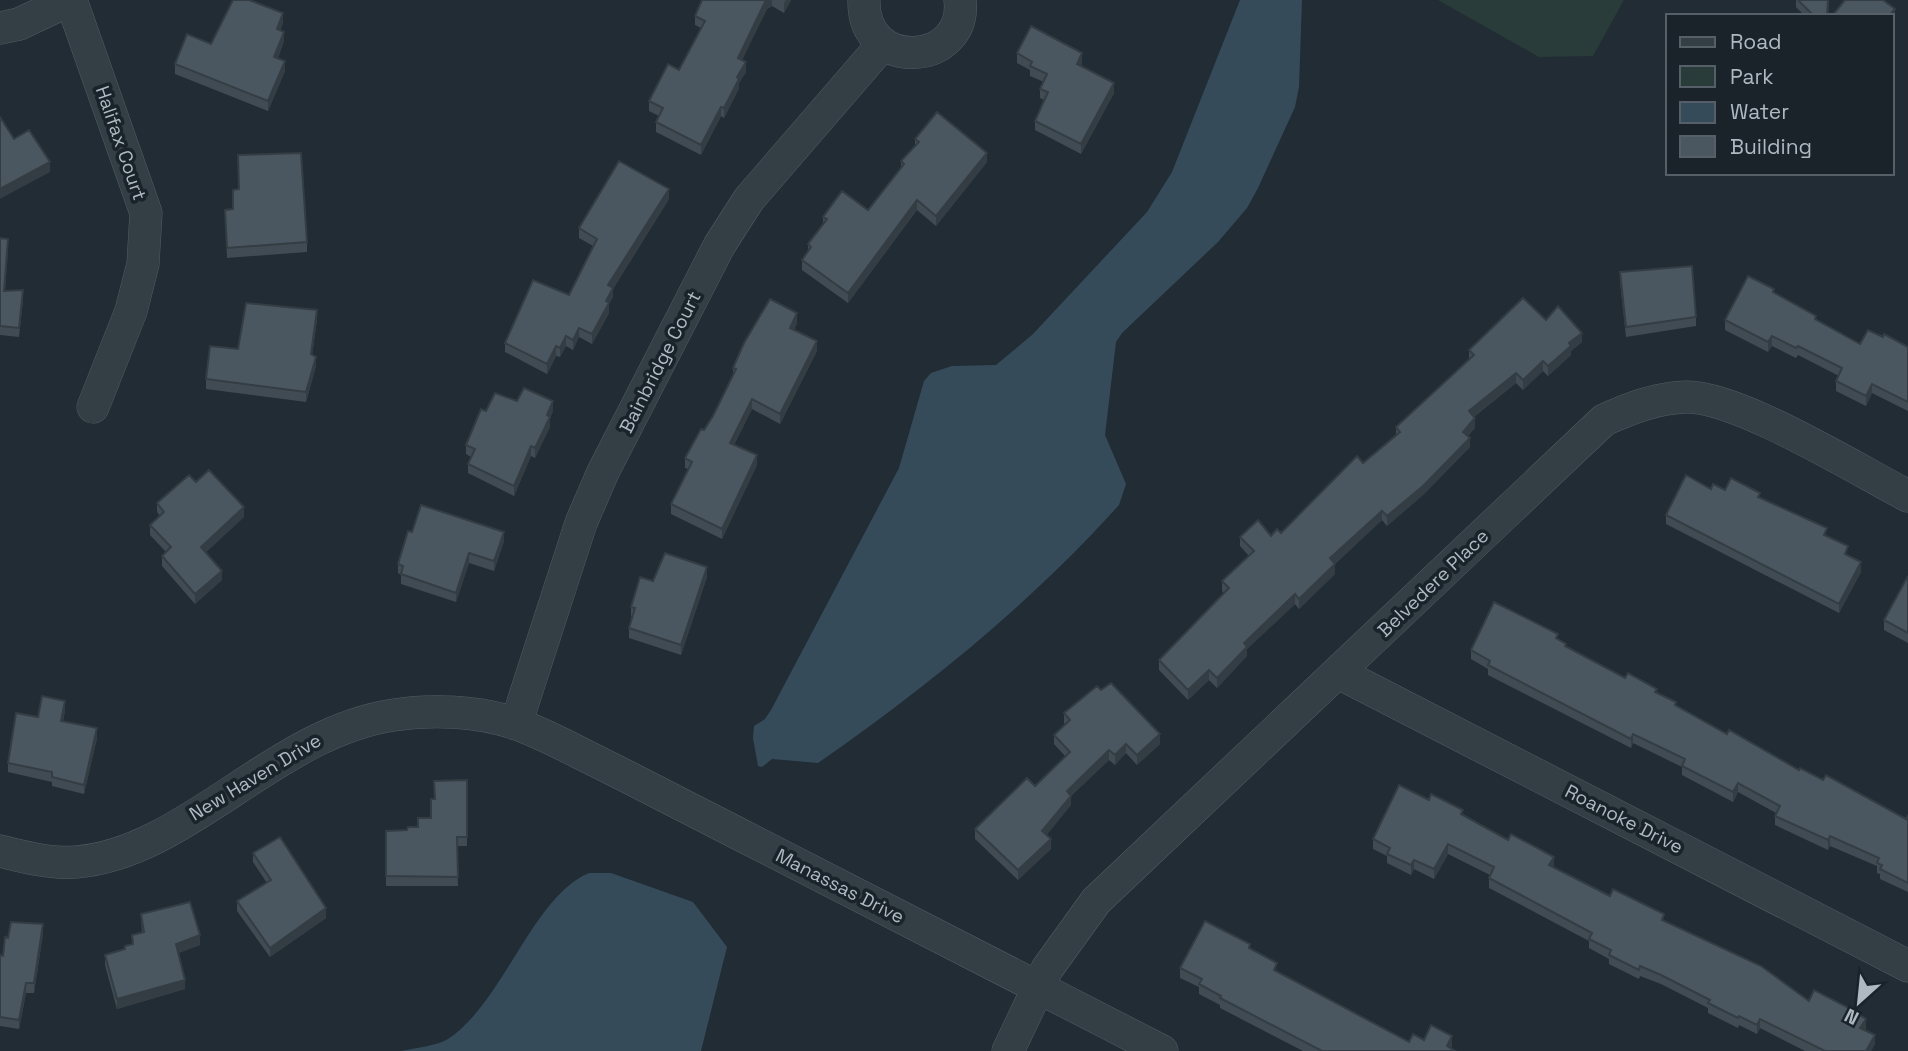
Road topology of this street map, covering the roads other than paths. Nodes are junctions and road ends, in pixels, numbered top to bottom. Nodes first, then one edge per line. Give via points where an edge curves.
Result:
1 (70, 0) edge
2 (864, 0) edge
3 (960, 0) edge
4 (0, 28) edge
5 (883, 44) junction
6 (93, 407) dead end
7 (1908, 496) edge
8 (1339, 673) junction
9 (516, 724) junction
10 (0, 851) edge
11 (1908, 966) edge
12 (1038, 987) junction
13 (1008, 1051) edge
14 (1162, 1051) edge

1 - 4 street
1 - 6 street, Halifax Court via 146,213 143,264 131,311
2 - 5 street via 869,27
3 - 5 street via 958,23 938,47 907,54
5 - 9 street, Bainbridge Court via 749,199 719,246 597,485
7 - 8 street, Belvedere Place via 1752,415 1714,401 1689,397 1630,408 1604,420
8 - 11 street, Roanoke Drive
8 - 12 street, Belvedere Place via 1096,901
9 - 10 street, New Haven Drive via 443,712 393,715 338,729 299,747 152,839 113,853 76,862
9 - 12 street, Manassas Drive
12 - 13 street, Belvedere Place
12 - 14 street, Manassas Drive

